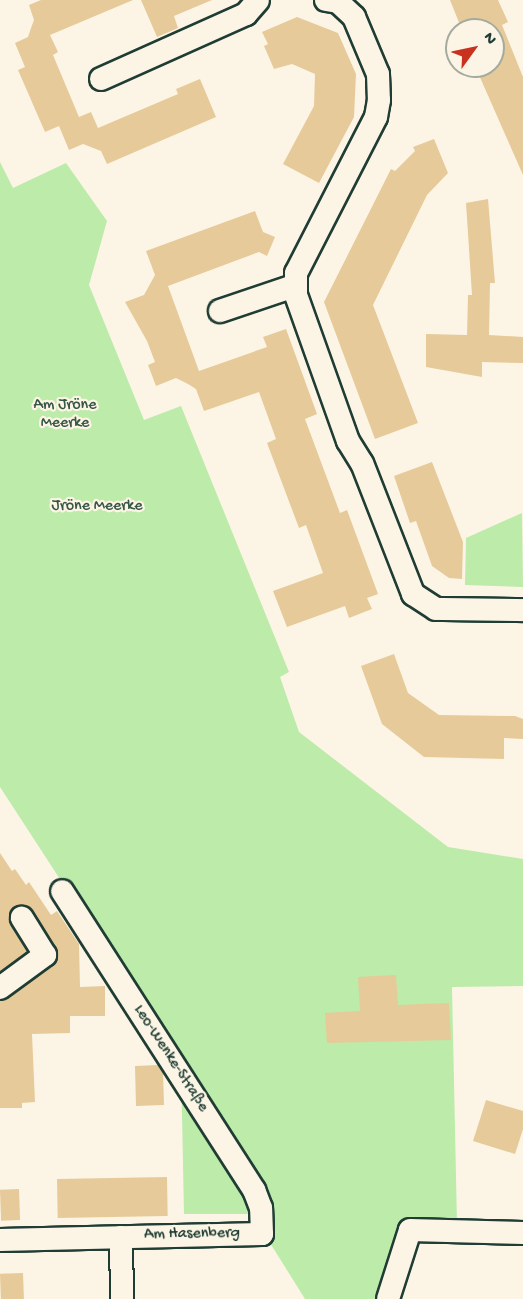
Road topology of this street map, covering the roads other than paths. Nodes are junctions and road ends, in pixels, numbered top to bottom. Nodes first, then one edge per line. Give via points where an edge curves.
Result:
1 (258, 0) edge
2 (326, 0) edge
3 (101, 80) dead end
4 (294, 285) junction
5 (220, 312) dead end
6 (523, 610) edge
7 (62, 891) dead end
8 (22, 918) dead end
9 (0, 988) edge
10 (523, 1233) edge
11 (262, 1234) joint
12 (121, 1237) junction
13 (0, 1240) edge
14 (122, 1299) edge
15 (388, 1299) edge

1 - 3 street via 246,14
2 - 4 street via 338,2 354,17 378,74 379,100 376,117 296,273
4 - 5 street
4 - 6 street via 348,441 362,463 413,594 436,609
7 - 11 street, Leo-Wenke-Straße via 254,1190 261,1208
8 - 9 street via 45,955
10 - 15 street via 410,1230
11 - 12 street, Am Hasenberg
12 - 13 street, Am Hasenberg
12 - 14 street, Am Hasenberg

